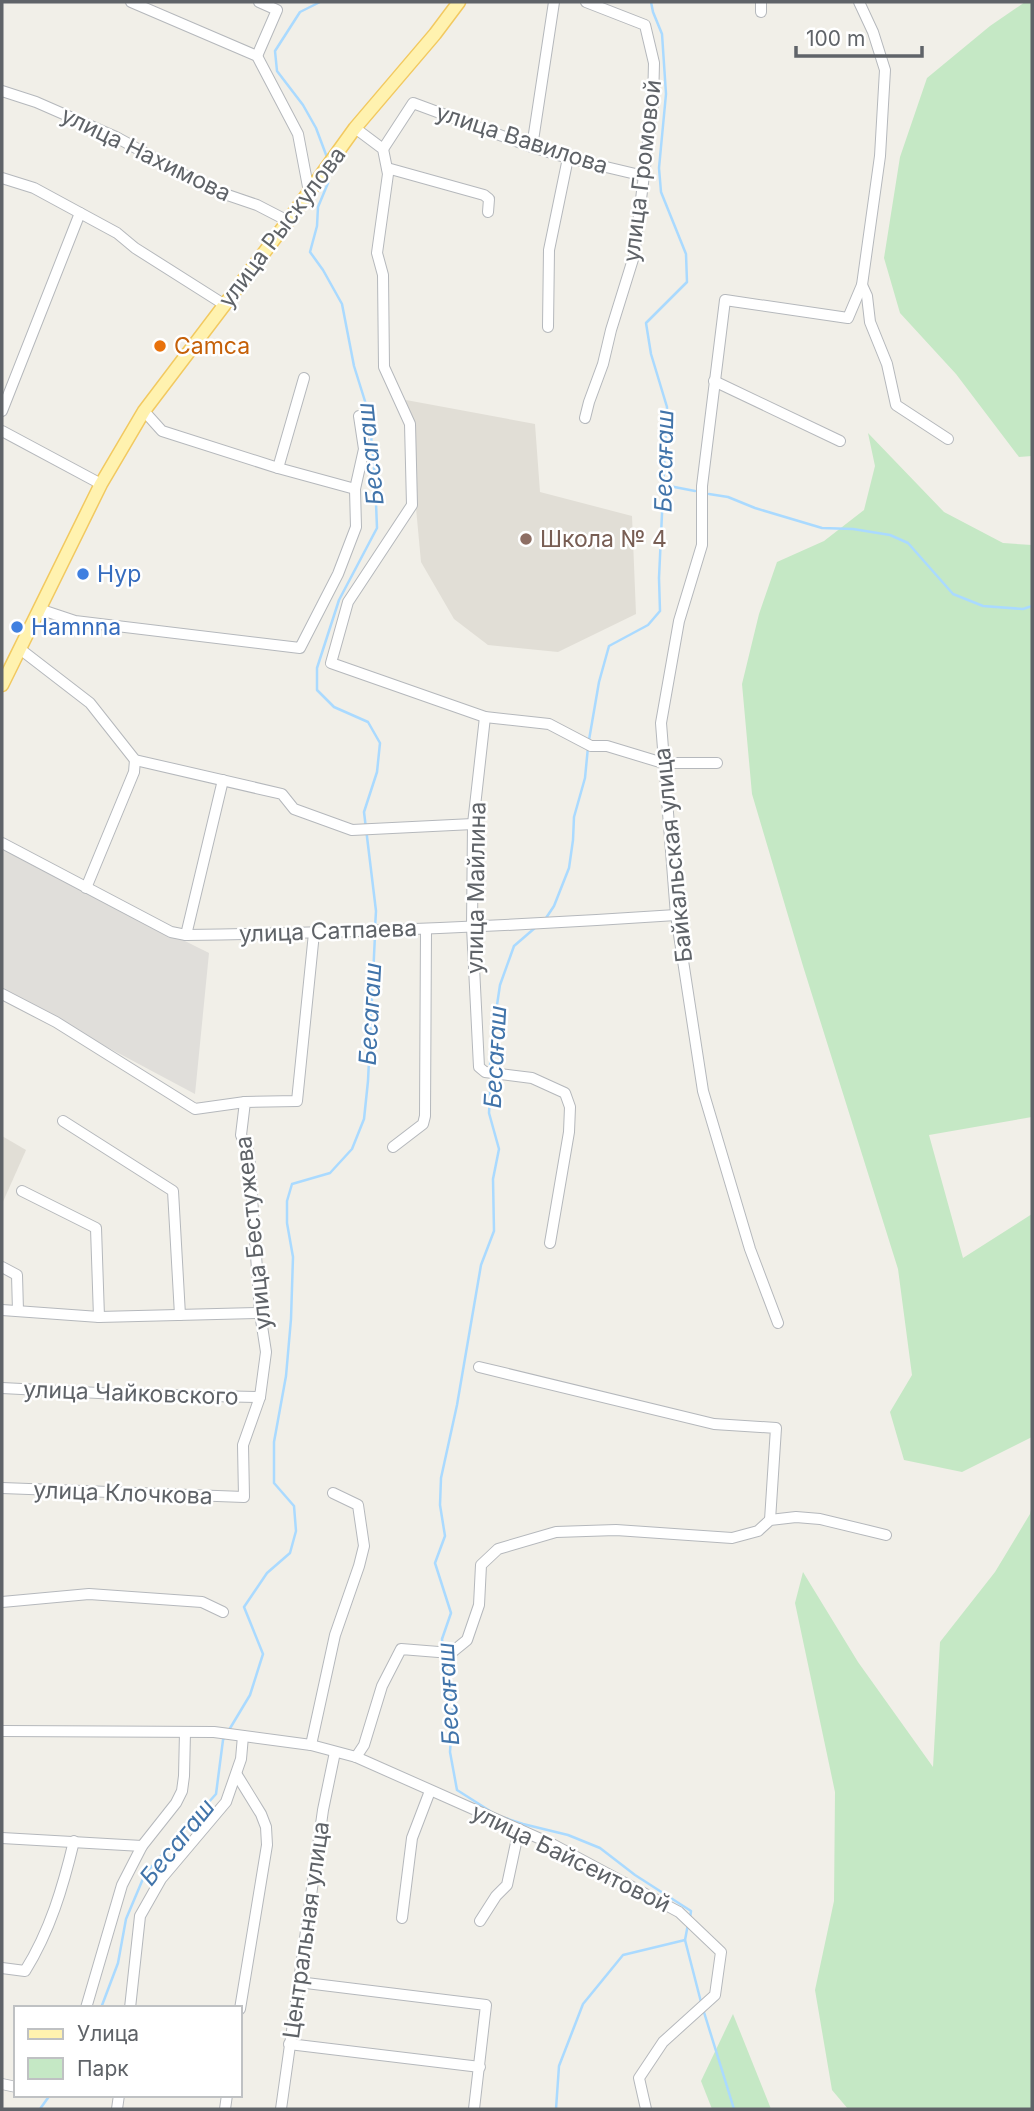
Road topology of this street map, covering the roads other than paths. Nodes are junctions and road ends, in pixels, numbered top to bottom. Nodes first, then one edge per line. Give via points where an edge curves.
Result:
1 (131, 2) edge
2 (259, 2) edge
3 (459, 2) edge
4 (554, 2) edge
5 (586, 2) edge
6 (859, 2) edge
7 (257, 57) junction
8 (2, 91) edge
9 (355, 128) junction
10 (532, 147) junction
11 (383, 149) junction
12 (568, 158) junction
13 (387, 168) junction
14 (644, 176) junction
15 (2, 178) edge
16 (309, 192) junction
17 (488, 212) dead end
18 (80, 214) junction
19 (288, 221) junction
20 (862, 285) junction
21 (225, 305) junction
22 (548, 327) dead end
23 (304, 378) dead end
24 (713, 380) junction
25 (2, 411) edge
26 (144, 411) junction
27 (359, 416) dead end
28 (585, 418) dead end
29 (2, 431) edge
30 (948, 439) dead end
31 (840, 441) dead end
32 (278, 468) junction
33 (102, 484) junction
34 (355, 489) junction
35 (39, 609) junction
36 (20, 649) junction
37 (2, 685) edge
38 (485, 718) junction
39 (135, 760) junction
40 (663, 762) junction
41 (717, 762) dead end
42 (223, 780) junction
43 (474, 824) junction
44 (2, 843) edge
45 (86, 888) junction
46 (676, 915) junction
47 (472, 927) junction
48 (425, 929) junction
49 (314, 933) junction
50 (186, 935) junction
51 (2, 994) edge
52 (245, 1102) junction
53 (63, 1121) dead end
54 (393, 1147) dead end
55 (22, 1191) dead end
56 (550, 1243) dead end
57 (2, 1266) edge
58 (2, 1310) edge
59 (18, 1311) junction
60 (260, 1313) junction
61 (180, 1315) junction
62 (99, 1317) junction
63 (778, 1323) dead end
64 (480, 1367) dead end
65 (2, 1388) edge
66 (260, 1397) junction
67 (2, 1488) edge
68 (333, 1493) dead end
69 (244, 1497) joint
70 (770, 1520) junction
71 (886, 1535) dead end
72 (2, 1602) edge
73 (223, 1612) dead end
74 (2, 1731) edge
75 (185, 1732) junction
76 (239, 1736) junction
77 (311, 1745) junction
78 (335, 1752) junction
79 (356, 1757) junction
80 (237, 1775) junction
81 (430, 1791) junction
82 (519, 1829) junction
83 (2, 1838) edge
84 (74, 1841) junction
85 (142, 1846) junction
86 (402, 1918) dead end
87 (480, 1921) dead end
88 (2, 1968) edge
89 (298, 1982) junction
90 (87, 2006) edge
91 (130, 2006) edge
92 (240, 2006) edge
93 (289, 2044) junction
94 (480, 2067) junction
95 (282, 2109) edge
96 (474, 2109) edge
97 (646, 2109) edge

1 - 7 street
2 - 7 street via 277,10
3 - 9 main road, улица Рыскулова
4 - 10 street
5 - 14 street, улица Громовой via 646,24 654,63
6 - 20 street via 885,70 880,156
7 - 16 street via 298,134
8 - 19 street, улица Нахимова via 101,130 210,190
9 - 11 street
9 - 16 main road, улица Рыскулова
10 - 11 street, улица Вавилова via 413,103
10 - 12 street, улица Вавилова
11 - 13 street
12 - 14 street, улица Вавилова
12 - 22 street via 549,250
13 - 17 street via 484,195 489,199
13 - 38 street via 377,253 383,275 384,367 410,424 412,505 348,601 331,663
14 - 28 street, улица Громовой via 634,257
15 - 18 street via 34,188
16 - 19 main road, улица Рыскулова
18 - 21 street via 117,233
18 - 25 street
19 - 21 main road, улица Рыскулова
20 - 24 street, Байкальская улица via 848,318 725,299
20 - 30 street via 896,405
21 - 26 main road, улица Рыскулова
23 - 32 street
24 - 31 street
24 - 40 street, Байкальская улица via 702,486 702,545 679,621 661,723
26 - 32 street via 162,431
26 - 33 main road, улица Рыскулова
27 - 34 street via 364,449
29 - 33 street
32 - 34 street
33 - 35 main road, улица Рыскулова
34 - 35 street via 356,527 300,648 75,621
35 - 36 main road, улица Рыскулова
36 - 37 main road, улица Рыскулова
36 - 39 street via 90,703
38 - 40 street via 549,724 591,746
38 - 43 street, улица Майлина
39 - 42 street
39 - 45 street
40 - 41 street
40 - 46 street, Байкальская улица
42 - 43 street via 282,794 294,809 352,830
42 - 50 street
43 - 47 street, улица Майлина
44 - 45 street, улица Сатпаева
45 - 50 street, улица Сатпаева via 171,932
46 - 47 street, улица Сатпаева
46 - 63 street, Байкальская улица via 703,1091 750,1249
47 - 48 street, улица Сатпаева
47 - 56 street, улица Майлина via 479,1067 485,1072 531,1078 565,1093 570,1107
48 - 49 street, улица Сатпаева
48 - 54 street via 425,1116 423,1124
49 - 50 street, улица Сатпаева
49 - 52 street, улица Бестужева via 297,1101
51 - 52 street via 55,1021 195,1109
52 - 60 street, улица Бестужева via 241,1135 249,1153
53 - 61 street via 173,1191
55 - 62 street via 96,1228
57 - 59 street via 17,1275
58 - 59 street
59 - 62 street
60 - 61 street
60 - 66 street, улица Бестужева via 266,1352
61 - 62 street
64 - 70 street via 714,1424 776,1428
65 - 66 street, улица Чайковского
66 - 69 street, улица Бестужева via 243,1445
67 - 69 street, улица Клочкова
68 - 77 street via 358,1506 364,1546 335,1635
70 - 71 street via 820,1518
70 - 79 street via 758,1531 732,1538 616,1530 556,1532 498,1549 481,1565 479,1605 467,1640 451,1653 401,1649
72 - 73 street via 89,1594 202,1602
74 - 75 street, улица Байсеитовой
75 - 76 street, улица Байсеитовой
75 - 85 street via 182,1791
76 - 77 street, улица Байсеитовой
76 - 80 street
77 - 78 street, улица Байсеитовой
78 - 79 street, улица Байсеитовой
78 - 89 street, Центральная улица
79 - 81 street, улица Байсеитовой
80 - 91 street via 226,1802 161,1879 140,1916
80 - 92 street via 261,1814 267,1845
81 - 82 street, улица Байсеитовой
81 - 86 street via 412,1838
82 - 87 street via 507,1885
82 - 97 street, улица Байсеитовой via 679,1912 721,1952 715,1995 663,2042 639,2078
83 - 84 street
84 - 85 street
84 - 88 street via 54,1915 34,1957 25,1972
85 - 90 street via 122,1885
89 - 93 street, Центральная улица
89 - 94 street via 486,2005
93 - 94 street
93 - 95 street, Центральная улица
94 - 96 street

